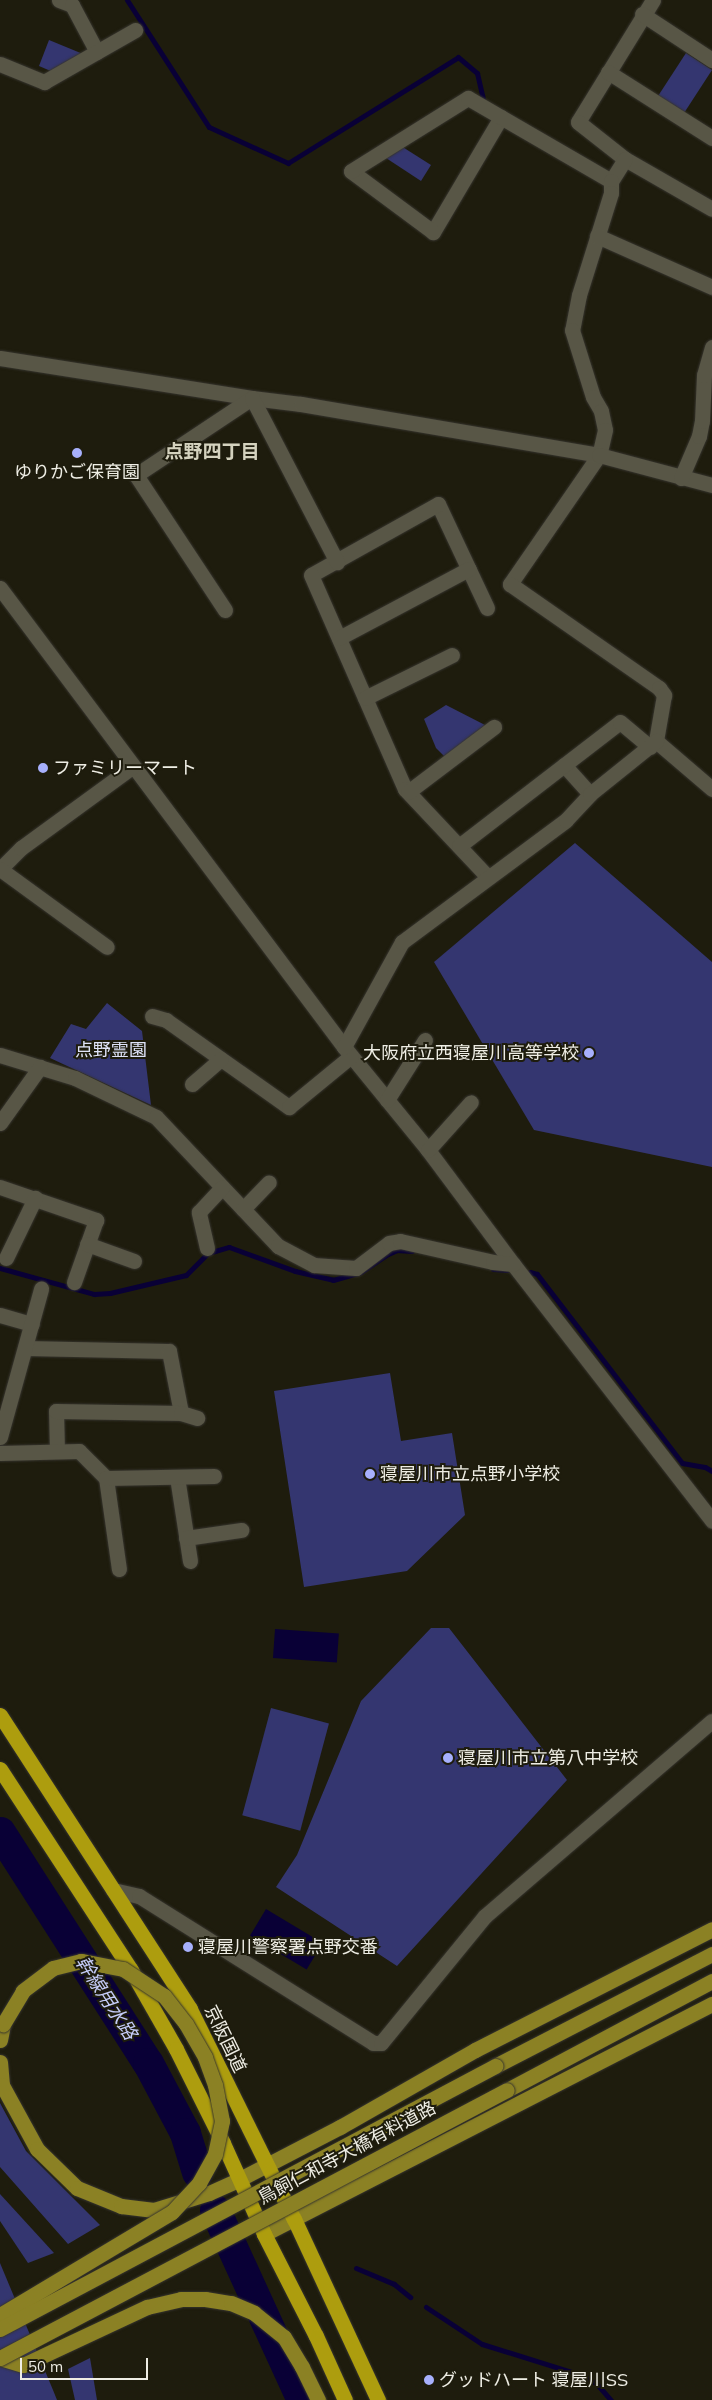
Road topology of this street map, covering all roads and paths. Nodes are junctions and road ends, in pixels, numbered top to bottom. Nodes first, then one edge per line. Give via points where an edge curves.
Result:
1 (59, 0) edge
2 (653, 0) edge
3 (642, 14) junction
4 (136, 30) dead end
5 (97, 52) junction
6 (712, 60) edge
7 (0, 64) edge
8 (608, 72) junction
9 (501, 117) junction
10 (712, 138) edge
11 (625, 159) junction
12 (612, 181) junction
13 (712, 209) edge
14 (597, 236) junction
15 (712, 287) edge
16 (712, 347) edge
17 (0, 358) edge
18 (252, 398) junction
19 (599, 456) junction
20 (681, 478) junction
21 (712, 485) edge
22 (337, 562) junction
23 (469, 569) junction
24 (0, 588) edge
25 (488, 608) dead end
26 (225, 610) dead end
27 (338, 638) junction
28 (452, 655) dead end
29 (365, 698) junction
30 (494, 728) dead end
31 (653, 744) junction
32 (564, 765) junction
33 (132, 767) junction
34 (712, 789) edge
35 (408, 792) junction
36 (590, 794) junction
37 (459, 846) junction
38 (1, 866) edge
39 (488, 877) junction
40 (107, 947) dead end
41 (152, 1016) dead end
42 (425, 1040) dead end
43 (347, 1051) junction
44 (0, 1054) edge
45 (221, 1059) junction
46 (40, 1067) junction
47 (192, 1084) dead end
48 (386, 1100) junction
49 (471, 1102) dead end
50 (0, 1123) edge
51 (428, 1150) junction
52 (269, 1182) dead end
53 (0, 1187) edge
54 (222, 1187) junction
55 (35, 1198) junction
56 (243, 1209) junction
57 (87, 1244) junction
58 (207, 1248) dead end
59 (6, 1258) dead end
60 (134, 1260) dead end
61 (513, 1264) junction
62 (74, 1282) dead end
63 (41, 1289) dead end
64 (0, 1315) edge
65 (32, 1324) junction
66 (25, 1348) junction
67 (6, 1393) edge
68 (181, 1413) junction
69 (197, 1418) dead end
70 (0, 1437) edge
71 (57, 1451) junction
72 (0, 1453) edge
73 (177, 1476) junction
74 (214, 1476) dead end
75 (106, 1478) junction
76 (712, 1520) edge
77 (241, 1530) dead end
78 (186, 1538) junction
79 (190, 1561) dead end
80 (119, 1569) dead end
81 (0, 1715) edge
82 (712, 1722) edge
83 (0, 1769) edge
84 (113, 1890) junction
85 (712, 1929) edge
86 (712, 1954) edge
87 (712, 1981) edge
88 (712, 2004) edge
89 (0, 2040) edge
90 (0, 2062) edge
91 (266, 2165) junction
92 (240, 2179) junction
93 (294, 2219) junction
94 (264, 2234) junction
95 (0, 2314) edge
96 (0, 2329) edge
97 (0, 2358) edge
98 (318, 2400) edge
99 (345, 2400) edge
100 (378, 2400) edge

1 - 5 street via 72,5
2 - 3 street
3 - 6 street
3 - 8 street
4 - 5 street
5 - 7 street via 44,82
8 - 10 street
8 - 11 street via 578,122
9 - 9 street via 468,98 351,171 433,232
9 - 12 street
11 - 12 street
11 - 13 street
12 - 14 street
14 - 15 street
14 - 19 street via 572,330 593,397 601,411 605,430
16 - 20 street via 704,375 699,436
17 - 18 street
18 - 19 street
18 - 22 street
18 - 26 street via 136,475
19 - 20 street
19 - 31 street via 510,584 659,688 664,695
20 - 21 street
22 - 23 street via 438,504
22 - 27 street via 311,575
23 - 25 street
23 - 27 street
24 - 33 street
27 - 29 street
28 - 29 street
29 - 35 street
30 - 35 street
31 - 32 street via 620,722
31 - 34 street
31 - 36 street
32 - 36 street
32 - 37 street
33 - 38 street
33 - 43 street
35 - 37 street
36 - 39 street via 566,820
37 - 39 street
38 - 40 street
39 - 43 street via 402,942
41 - 45 street via 166,1020
42 - 48 street
43 - 45 street via 289,1107
43 - 48 street
44 - 46 street
45 - 47 street
46 - 50 street
46 - 54 street via 75,1078 156,1117
48 - 51 street
49 - 51 street
51 - 61 street
52 - 56 street
53 - 55 street
54 - 56 street
54 - 58 street via 199,1212
55 - 57 street via 96,1220
55 - 59 street
56 - 61 street via 278,1246 314,1265 356,1268 389,1242 400,1241
57 - 60 street
57 - 62 street
61 - 76 street
63 - 65 street
64 - 65 street
65 - 66 street
66 - 67 street
66 - 68 street via 169,1351
67 - 70 street
68 - 69 street
68 - 71 street via 56,1411
71 - 72 street
71 - 75 street via 79,1451
73 - 74 street
73 - 75 street
73 - 78 street
75 - 80 street
77 - 78 street
78 - 79 street
81 - 84 highway, 京阪国道
82 - 84 street via 485,1916 381,2043 373,2043 139,1896
83 - 92 highway via 131,1970 176,2049
84 - 91 highway, 京阪国道 via 190,2009
85 - 91 main road via 475,2050
86 - 96 main road, 鳥飼仁和寺大橋有料道路, bridge
87 - 97 main road, 鳥飼仁和寺大橋有料道路, bridge
88 - 93 main road
89 - 95 main road, bridge via 3,2024 22,1991 53,1968 81,1960 123,1969 164,1996 186,2024 205,2057 222,2121 215,2154 199,2183 172,2212
90 - 92 main road via 2,2085 37,2149 77,2188 121,2206 154,2210
91 - 92 main road
91 - 93 highway, 京阪国道
92 - 94 highway
93 - 94 main road
93 - 100 highway, 京阪国道
94 - 99 highway
97 - 98 main road via 23,2365 147,2307 181,2299 205,2299 232,2303 254,2313 284,2337

